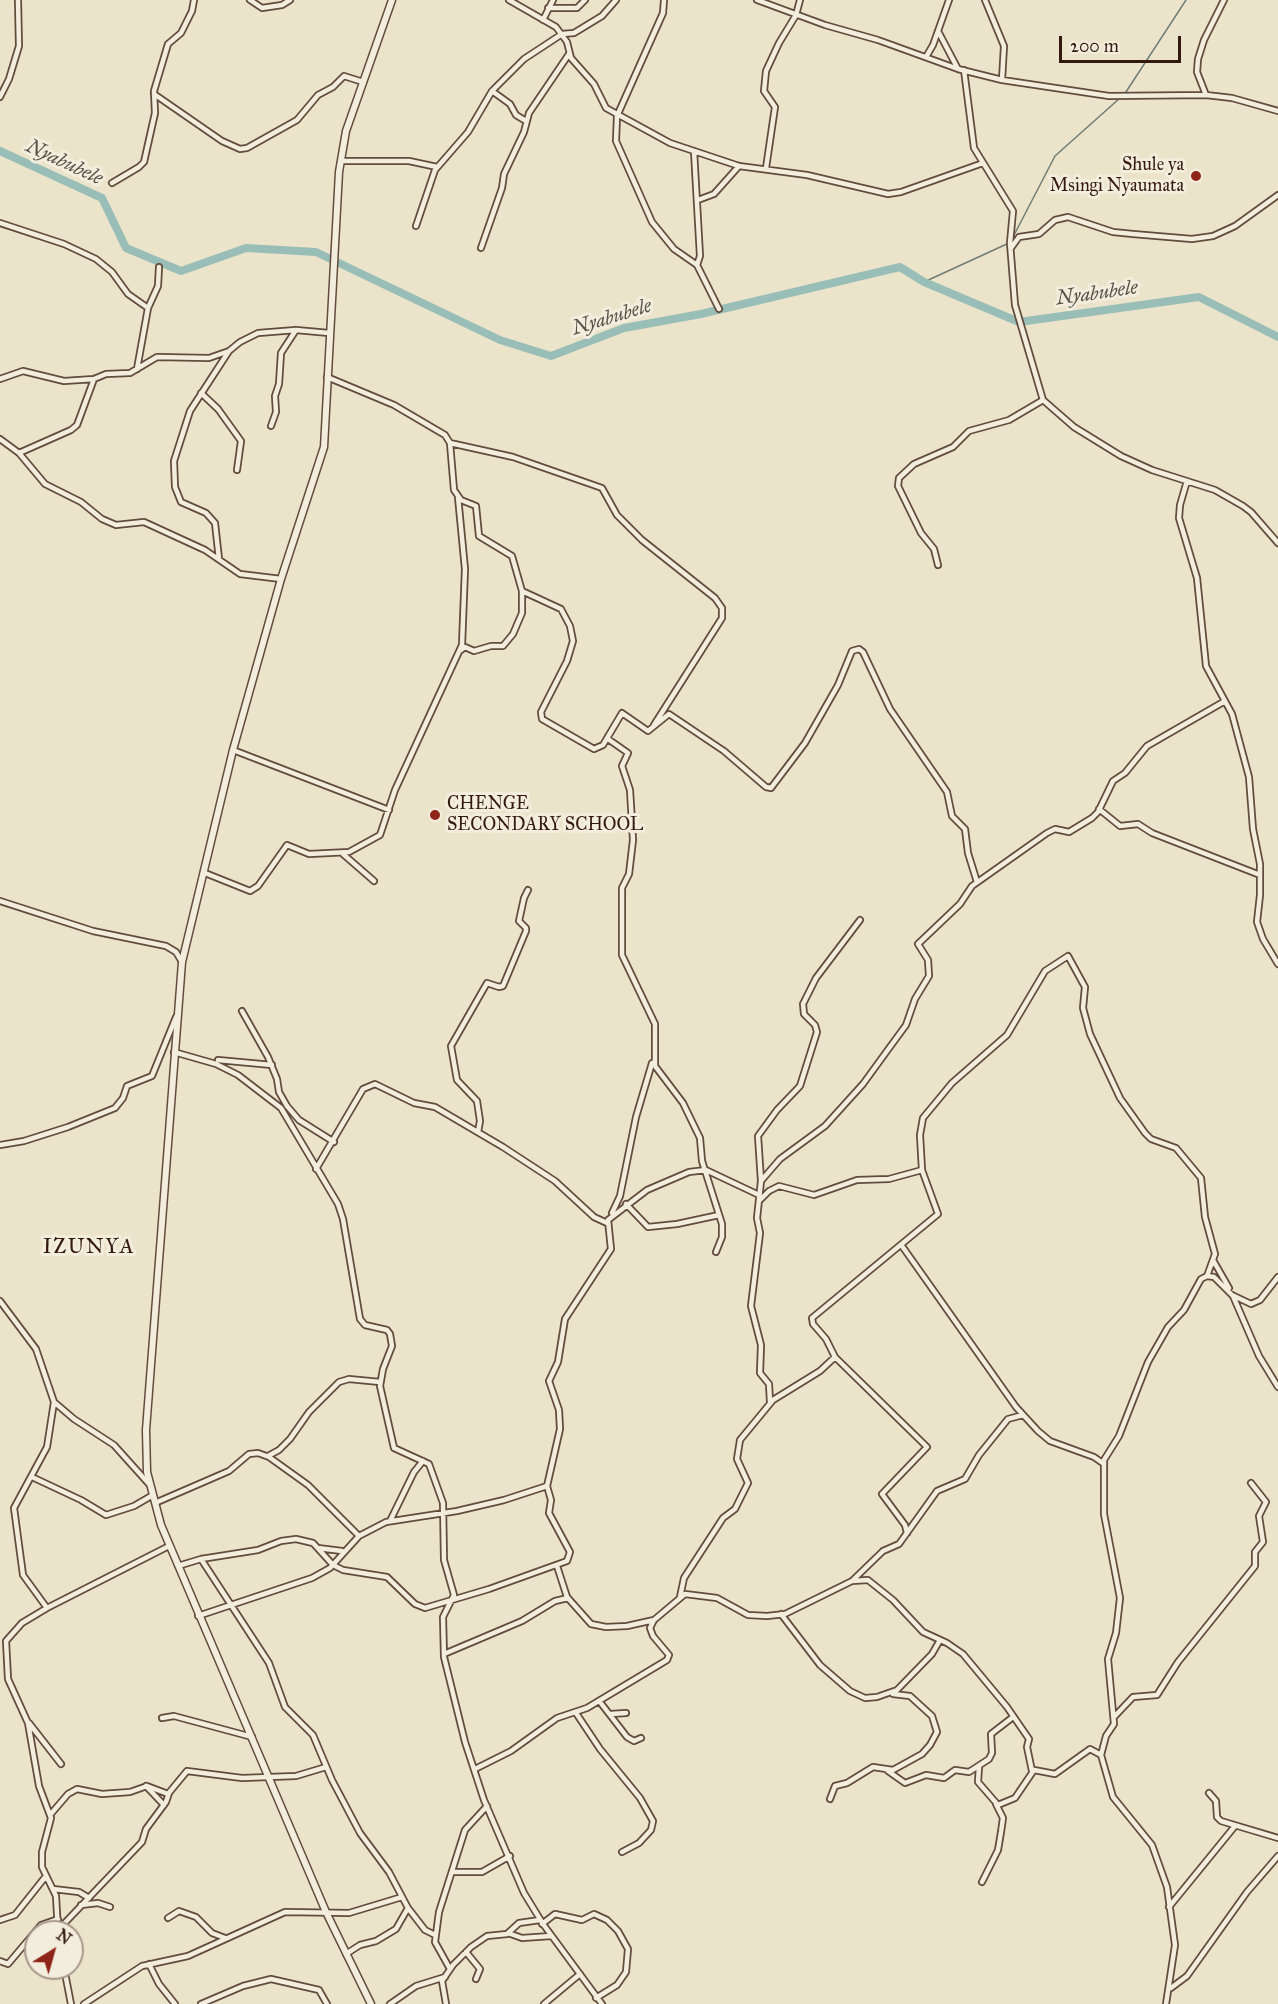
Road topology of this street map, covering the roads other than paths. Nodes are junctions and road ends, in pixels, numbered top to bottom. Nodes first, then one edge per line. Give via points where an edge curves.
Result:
1 (18, 0) edge
2 (194, 0) edge
3 (250, 0) edge
4 (290, 0) edge
5 (392, 0) edge
6 (509, 0) edge
7 (553, 0) edge
8 (585, 0) edge
9 (616, 0) edge
10 (664, 0) edge
11 (758, 0) edge
12 (800, 0) edge
13 (948, 0) edge
14 (985, 0) edge
15 (1224, 0) edge
16 (548, 8) junction
17 (796, 15) junction
18 (543, 20) junction
19 (938, 31) junction
20 (562, 34) junction
21 (569, 54) junction
22 (926, 57) junction
23 (958, 69) junction
24 (964, 70) junction
25 (1002, 80) junction
26 (363, 82) junction
27 (492, 91) junction
28 (154, 94) junction
29 (1206, 95) junction
30 (0, 97) edge
31 (1278, 111) edge
32 (617, 116) junction
33 (526, 121) junction
34 (694, 151) junction
35 (342, 162) junction
36 (983, 163) junction
37 (739, 166) junction
38 (437, 167) junction
39 (766, 168) junction
40 (112, 183) dead end
41 (1278, 195) edge
42 (698, 200) junction
43 (0, 223) edge
44 (416, 226) dead end
45 (481, 248) dead end
46 (1011, 248) junction
47 (697, 265) junction
48 (159, 267) dead end
49 (148, 308) junction
50 (719, 309) dead end
51 (296, 330) junction
52 (329, 333) junction
53 (229, 351) junction
54 (136, 370) junction
55 (327, 377) junction
56 (0, 379) edge
57 (94, 379) junction
58 (201, 393) junction
59 (1043, 400) junction
60 (271, 426) dead end
61 (0, 439) edge
62 (450, 443) junction
63 (19, 453) junction
64 (237, 470) dead end
65 (1187, 481) junction
66 (458, 497) junction
67 (1278, 543) edge
68 (219, 559) junction
69 (938, 566) dead end
70 (281, 579) junction
71 (522, 591) junction
72 (461, 650) junction
73 (1225, 701) junction
74 (651, 730) junction
75 (608, 739) junction
76 (233, 750) junction
77 (1099, 809) junction
78 (389, 810) junction
79 (342, 853) junction
80 (205, 873) junction
81 (1260, 874) junction
82 (374, 882) dead end
83 (977, 882) junction
84 (528, 890) dead end
85 (0, 901) edge
86 (860, 920) dead end
87 (182, 962) junction
88 (1278, 964) edge
89 (179, 1010) junction
90 (242, 1011) dead end
91 (174, 1052) junction
92 (218, 1060) dead end
93 (653, 1060) junction
94 (272, 1065) junction
95 (478, 1132) junction
96 (334, 1142) junction
97 (0, 1144) edge
98 (316, 1169) junction
99 (706, 1170) junction
100 (922, 1170) junction
101 (761, 1182) junction
102 (759, 1198) junction
103 (626, 1204) junction
104 (719, 1215) junction
105 (609, 1220) junction
106 (902, 1246) junction
107 (716, 1252) dead end
108 (1213, 1260) junction
109 (1207, 1276) junction
110 (1278, 1277) edge
111 (1232, 1295) junction
112 (0, 1301) edge
113 (835, 1357) junction
114 (380, 1382) junction
115 (1278, 1387) edge
116 (54, 1402) junction
117 (770, 1402) junction
118 (1023, 1415) junction
119 (268, 1456) junction
120 (423, 1461) junction
121 (1104, 1464) junction
122 (32, 1477) junction
123 (1251, 1483) dead end
124 (150, 1485) junction
125 (547, 1486) junction
126 (153, 1495) junction
127 (155, 1503) junction
128 (445, 1513) junction
129 (390, 1521) junction
130 (908, 1533) junction
131 (359, 1536) junction
132 (169, 1546) junction
133 (318, 1548) junction
134 (342, 1551) junction
135 (201, 1559) junction
136 (333, 1565) junction
137 (177, 1566) junction
138 (557, 1566) junction
139 (852, 1581) junction
140 (680, 1597) junction
141 (454, 1598) junction
142 (568, 1598) junction
143 (232, 1605) junction
144 (47, 1608) junction
145 (781, 1614) junction
146 (198, 1616) junction
147 (654, 1620) junction
148 (940, 1640) junction
149 (444, 1654) junction
150 (891, 1694) junction
151 (600, 1702) junction
152 (576, 1713) junction
153 (609, 1713) junction
154 (626, 1713) dead end
155 (1013, 1717) junction
156 (1114, 1717) junction
157 (162, 1718) dead end
158 (27, 1721) junction
159 (252, 1737) junction
160 (641, 1738) dead end
161 (1101, 1755) junction
162 (61, 1764) dead end
163 (326, 1767) junction
164 (979, 1767) junction
165 (475, 1769) junction
166 (888, 1771) junction
167 (1032, 1771) junction
168 (268, 1775) junction
169 (146, 1786) junction
170 (169, 1793) junction
171 (1209, 1793) dead end
172 (830, 1799) dead end
173 (996, 1804) junction
174 (164, 1805) junction
175 (487, 1806) junction
176 (50, 1815) junction
177 (1235, 1826) junction
178 (1278, 1838) edge
179 (622, 1852) dead end
180 (510, 1856) junction
181 (1278, 1856) edge
182 (454, 1872) junction
183 (46, 1876) junction
184 (982, 1882) dead end
185 (53, 1889) junction
186 (402, 1897) junction
187 (89, 1898) junction
188 (81, 1905) junction
189 (110, 1907) dead end
190 (1170, 1907) junction
191 (408, 1908) junction
192 (326, 1912) junction
193 (168, 1918) dead end
194 (58, 1919) joint
195 (0, 1920) edge
196 (68, 1920) edge
197 (541, 1922) junction
198 (508, 1933) junction
199 (435, 1935) junction
200 (551, 1936) junction
201 (225, 1938) junction
202 (466, 1952) junction
203 (346, 1955) junction
204 (0, 1961) edge
205 (149, 1964) junction
206 (450, 1969) junction
207 (580, 1974) junction
208 (445, 1977) junction
209 (476, 1979) dead end
210 (66, 1980) edge
211 (1170, 1988) junction
212 (596, 1998) junction
213 (71, 2004) edge
214 (84, 2004) edge
215 (174, 2004) edge
216 (201, 2004) edge
217 (327, 2004) edge
218 (370, 2004) edge
219 (390, 2004) edge
220 (446, 2004) edge
221 (544, 2004) edge
222 (602, 2004) edge
223 (1166, 2004) edge

1 - 30 street via 19,46
2 - 28 street via 181,33 168,44
3 - 4 street via 262,8
5 - 26 street
6 - 18 street
7 - 16 street
8 - 16 street via 577,8
9 - 20 street via 602,16 574,33
10 - 32 street via 663,13
11 - 17 street
12 - 17 street
13 - 19 street
14 - 25 street via 1004,46
15 - 29 street via 1198,59 1197,72
16 - 18 street
17 - 22 street
17 - 39 street via 766,71 764,92 775,107
18 - 20 street
19 - 22 street
19 - 23 street
20 - 21 street
20 - 27 street via 524,59
21 - 32 street via 594,84 606,108
21 - 33 street
22 - 23 street
23 - 24 street
24 - 25 street
24 - 36 street via 973,142
25 - 29 street via 1108,96
26 - 28 street via 344,76 318,95 297,120 240,149
26 - 35 street via 346,130
27 - 33 street
27 - 38 street via 468,132
28 - 40 street via 155,113 144,162
29 - 31 street
32 - 34 street
32 - 47 street via 616,141 652,222 674,249
33 - 45 street via 504,174
34 - 37 street
34 - 42 street
35 - 38 street via 409,161
35 - 52 street
36 - 39 street via 893,194
36 - 46 street via 1013,211
37 - 39 street
37 - 42 street via 714,194
38 - 44 street
41 - 46 street via 1235,226 1213,236 1133,234 1068,217 1055,220 1039,234 1019,237
42 - 47 street
43 - 49 street via 96,259 112,272 128,294
46 - 59 street via 1015,305
47 - 50 street
48 - 49 street via 158,286
49 - 54 street
51 - 52 street
51 - 53 street via 258,333
51 - 60 street via 281,353 276,412
52 - 55 street
53 - 54 street via 209,358 157,357
53 - 58 street
54 - 57 street
55 - 62 street via 419,418 438,429
55 - 70 street via 324,447
56 - 57 street via 23,371 64,381
57 - 63 street via 77,425
58 - 64 street via 241,441
58 - 68 street via 190,411 175,455 175,487 181,502 206,513 215,523
59 - 65 street via 1090,438 1152,470
59 - 69 street via 1009,420 969,431 953,447 914,464 899,478 898,486 921,533 934,549
61 - 63 street
62 - 66 street via 451,477
62 - 74 street via 513,457 602,488 628,527 719,603 722,618
63 - 68 street via 45,484 81,502 102,519 116,525 144,522
65 - 67 street via 1215,490 1251,512
65 - 73 street via 1179,512 1181,531 1197,578 1206,666
66 - 71 street via 478,510 478,536 512,556
66 - 72 street via 465,569
68 - 70 street via 240,574
70 - 76 street
71 - 72 street via 522,613 503,646
71 - 75 street via 557,605 572,633 567,661 540,716 594,749
72 - 78 street
73 - 77 street via 1147,746 1113,782
73 - 81 street via 1249,777
74 - 75 street via 645,730 622,713
74 - 83 street via 667,714 672,715 771,788 805,743 838,685 852,651 861,650 890,709 948,792 952,816 965,829
75 - 93 street via 628,753 622,766 630,790 633,840 629,874 622,888 621,945 626,967 655,1024
76 - 78 street
76 - 80 street
77 - 81 street via 1119,826 1138,824
77 - 83 street via 1069,832 1055,829 1047,833
78 - 79 street via 380,835 357,850
79 - 80 street via 309,854 286,845 258,886 250,891
79 - 82 street
80 - 87 street
81 - 88 street via 1257,922
83 - 101 street via 918,944 928,960 929,976 906,1025 825,1126 780,1159
84 - 95 street via 519,921 526,929 504,984 499,987 487,983 451,1046 457,1080 477,1101
85 - 87 street via 93,931 166,946
86 - 101 street via 820,971 804,1004 802,1011 817,1028 817,1037 800,1086 758,1136
87 - 89 street
89 - 91 street
89 - 97 street via 152,1076 127,1086 115,1108 24,1141
90 - 94 street
91 - 98 street via 216,1064 267,1095 290,1119
91 - 124 street via 146,1430
92 - 94 street
93 - 99 street via 683,1103 699,1138
93 - 105 street via 636,1117 620,1196
94 - 96 street via 282,1098 292,1112 305,1125
95 - 96 street via 435,1107 414,1103 371,1083 363,1089
95 - 105 street via 555,1181 594,1217
96 - 98 street
98 - 114 street via 340,1210 360,1319 365,1325 390,1334 392,1346
99 - 102 street
99 - 103 street via 688,1172
99 - 104 street
100 - 102 street via 889,1179 857,1180 814,1195 779,1186
100 - 106 street via 939,1213
100 - 108 street via 920,1135 929,1108 1007,1035 1045,971 1068,956 1085,987 1083,1008 1090,1034 1120,1098 1151,1139 1176,1148 1201,1178
101 - 102 street
102 - 117 street via 759,1248 751,1306 761,1345 760,1373 769,1384
103 - 104 street via 648,1227
103 - 105 street
104 - 107 street via 722,1233
105 - 125 street via 611,1249 565,1319 558,1362 549,1381 559,1410 560,1429
106 - 113 street via 813,1316 813,1324
106 - 118 street
108 - 109 street
108 - 111 street
109 - 111 street via 1215,1277
109 - 121 street via 1168,1327 1148,1362
110 - 111 street via 1256,1303 1245,1303
111 - 115 street via 1259,1356
112 - 116 street via 36,1348
113 - 117 street
113 - 130 street via 927,1447 882,1494
114 - 119 street via 339,1382 309,1412 290,1439
114 - 120 street via 394,1448
116 - 122 street via 47,1447
116 - 124 street via 114,1445
117 - 140 street via 739,1443 737,1459 748,1483 735,1509 723,1518 684,1578
118 - 121 street via 1046,1439
118 - 130 street via 1008,1419 965,1479 937,1491
119 - 127 street via 249,1454 229,1471
119 - 131 street via 308,1485
120 - 128 street via 431,1468
120 - 129 street
121 - 156 street via 1107,1536 1120,1598 1116,1633 1107,1659
122 - 126 street via 106,1515
122 - 144 street via 16,1500 14,1521 24,1578
123 - 156 street via 1266,1502 1259,1516 1263,1542 1255,1552 1255,1566 1178,1662 1157,1695 1133,1697
124 - 126 street
125 - 128 street
125 - 138 street via 549,1513 570,1552 567,1561
126 - 127 street
127 - 132 street
128 - 129 street
128 - 141 street via 444,1560
129 - 131 street
130 - 139 street
131 - 134 street
132 - 137 street
132 - 144 street
133 - 134 street
133 - 135 street via 311,1542 290,1539 258,1550
133 - 136 street
134 - 136 street
135 - 137 street
135 - 143 street
136 - 141 street via 387,1577 415,1604 425,1608
136 - 143 street via 312,1578
137 - 146 street
138 - 141 street
138 - 142 street
139 - 145 street
139 - 148 street via 868,1580 923,1632
140 - 145 street via 691,1593 717,1598 752,1616
140 - 147 street
141 - 149 street via 444,1617
142 - 147 street via 586,1619 598,1626 627,1626
142 - 149 street
143 - 146 street
143 - 163 street via 269,1663 285,1707 313,1735
144 - 158 street via 21,1623 6,1641 8,1679
145 - 150 street via 820,1665 850,1691 871,1698
146 - 159 street
147 - 151 street via 651,1633 668,1660
148 - 150 street via 932,1654
148 - 155 street via 963,1654
149 - 165 street
150 - 166 street via 906,1695 920,1704 932,1716 937,1732 922,1754
151 - 152 street
151 - 153 street
152 - 165 street via 557,1718 511,1751
152 - 179 street via 653,1821 651,1830 639,1843
153 - 154 street
153 - 160 street via 629,1740
155 - 164 street via 991,1734 991,1755
155 - 167 street via 1029,1739
156 - 161 street
157 - 159 street via 174,1716
158 - 162 street
158 - 176 street via 39,1786
159 - 168 street
161 - 167 street via 1090,1749 1055,1774
161 - 190 street via 1113,1797 1152,1845
163 - 168 street via 296,1776
163 - 186 street via 360,1833
164 - 166 street via 969,1772 955,1770 944,1778 926,1775 905,1783
164 - 173 street via 978,1782
165 - 175 street
166 - 172 street via 873,1767 835,1786
167 - 173 street via 1015,1798
168 - 170 street via 242,1778 187,1771
168 - 192 street
169 - 170 street
169 - 174 street
169 - 176 street via 99,1795 77,1789
170 - 174 street
171 - 177 street via 1216,1801 1219,1819
173 - 184 street via 1003,1818 1002,1832
174 - 187 street via 142,1842
175 - 180 street
175 - 182 street via 465,1830
176 - 183 street via 41,1860
177 - 178 street
177 - 190 street
180 - 182 street via 483,1872
180 - 197 street via 524,1893
181 - 211 street via 1187,1976
182 - 199 street
183 - 185 street
183 - 195 street via 15,1915
185 - 187 street via 79,1892
185 - 194 street
186 - 191 street
186 - 192 street via 349,1913
187 - 188 street
188 - 189 street via 98,1903
188 - 196 street
190 - 211 street via 1175,1945
191 - 199 street via 425,1930
191 - 203 street via 396,1929
192 - 201 street via 290,1911
192 - 203 street
193 - 201 street via 179,1911 197,1917 212,1933
194 - 204 street via 41,1924 8,1964
197 - 198 street via 519,1923
197 - 200 street
197 - 212 street via 555,1914 582,1920 594,1914 618,1931 628,1949 626,1972 617,1985
198 - 200 street via 522,1938
198 - 202 street via 483,1938
199 - 206 street
200 - 207 street
201 - 205 street via 188,1956
202 - 206 street
202 - 209 street via 480,1969
203 - 218 street
205 - 214 street
205 - 215 street
206 - 208 street
207 - 212 street
207 - 221 street
208 - 219 street via 416,1986
208 - 220 street via 442,1986
210 - 213 street
211 - 223 street
212 - 222 street
216 - 217 street via 271,1979 319,1990

